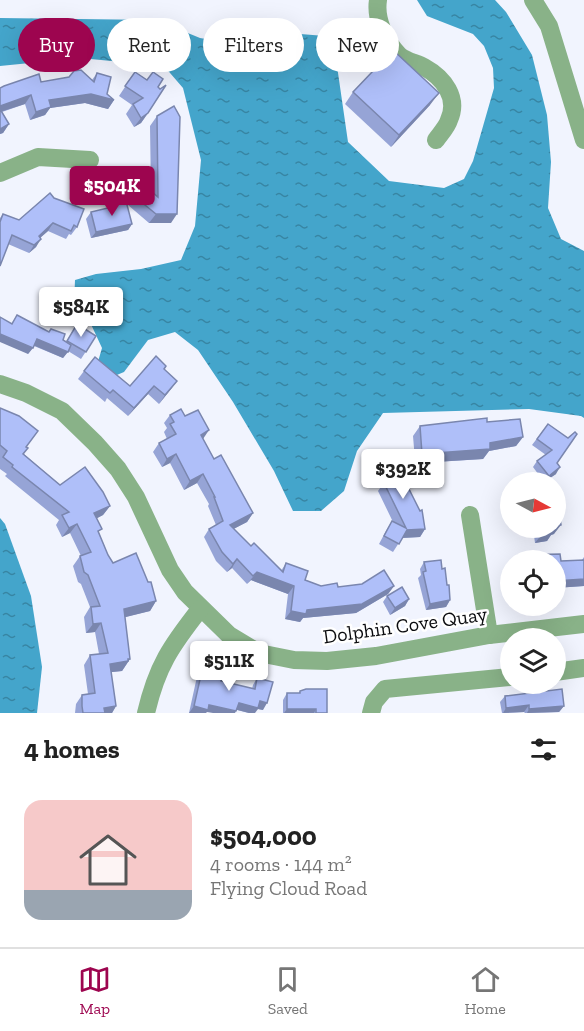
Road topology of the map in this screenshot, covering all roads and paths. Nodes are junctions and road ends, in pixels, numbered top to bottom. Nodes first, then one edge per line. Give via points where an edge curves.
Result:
1 (378, 0) edge
2 (533, 0) edge
3 (436, 140) dead end
4 (584, 140) edge
5 (90, 160) dead end
6 (0, 173) edge
7 (0, 384) edge
8 (470, 515) dead end
9 (200, 609) junction
10 (584, 624) edge
11 (489, 635) junction
12 (584, 668) edge
13 (566, 670) edge
14 (500, 678) edge
15 (146, 713) edge
16 (371, 713) edge

1 - 3 street via 376,12 385,35 400,56 426,68 450,90 453,105 449,121
2 - 4 street via 549,26
5 - 6 street via 38,157
7 - 9 street, Dolphin Cove Quay via 62,411 95,443 130,487 170,570
8 - 11 street
9 - 11 street, Dolphin Cove Quay via 229,635 259,653 294,660 376,656
9 - 15 street via 165,657 153,682
10 - 11 street, Dolphin Cove Quay
12 - 13 street
14 - 16 street via 385,689

